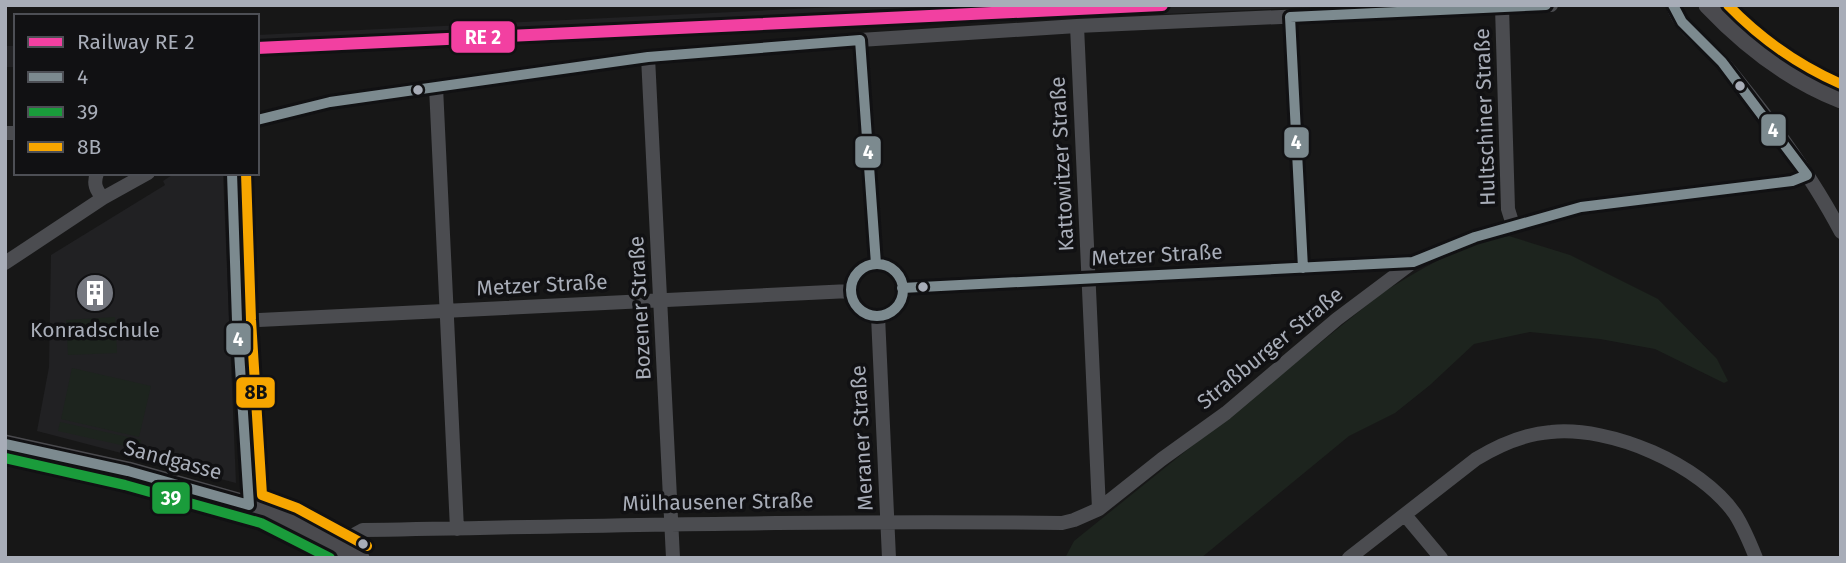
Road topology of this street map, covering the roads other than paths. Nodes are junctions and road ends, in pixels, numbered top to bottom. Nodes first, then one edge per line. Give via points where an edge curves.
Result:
1 (1551, 5) edge
2 (1674, 5) edge
3 (1708, 5) edge
4 (1502, 7) junction
5 (1290, 17) junction
6 (1077, 26) junction
7 (860, 40) junction
8 (648, 57) junction
9 (436, 87) junction
10 (1841, 99) edge
11 (259, 120) edge
12 (96, 175) edge
13 (232, 175) edge
14 (1807, 175) junction
15 (125, 179) edge
16 (103, 198) junction
17 (1514, 225) junction
18 (1841, 232) edge
19 (1413, 262) junction
20 (5, 263) edge
21 (876, 264) junction
22 (1303, 268) junction
23 (1088, 280) junction
24 (902, 288) junction
25 (850, 291) junction
26 (661, 299) junction
27 (446, 312) junction
28 (878, 316) junction
29 (237, 321) junction
30 (5, 444) edge
31 (249, 505) junction
32 (1099, 509) junction
33 (1405, 515) junction
34 (887, 521) junction
35 (671, 523) junction
36 (457, 529) junction
37 (352, 553) edge
38 (673, 558) edge
39 (889, 558) edge
40 (1349, 558) edge
41 (1440, 558) edge
42 (1756, 558) edge

1 - 4 street
2 - 14 street via 1687,29 1719,59
3 - 10 street via 1776,64
4 - 5 street
4 - 17 street, Hultschiner Straße via 1508,209
5 - 6 street
5 - 22 street
6 - 7 street
6 - 23 street, Kattowitzer Straße
7 - 8 street
7 - 21 street
8 - 9 street
8 - 26 street, Bozener Straße
9 - 11 street via 330,102
9 - 27 street
12 - 16 street via 94,182
13 - 29 street
14 - 17 street, Straßburger Straße via 1792,181 1581,207
14 - 18 street
15 - 16 street
16 - 20 street
17 - 19 street, Straßburger Straße
19 - 22 street, Metzer Straße
19 - 32 street, Straßburger Straße
21 - 24 street via 897,273
21 - 25 street via 855,275
22 - 23 street, Metzer Straße
23 - 24 street, Metzer Straße
23 - 32 street, Kattowitzer Straße
24 - 28 street via 893,310
25 - 26 street, Metzer Straße
25 - 28 street via 862,312
26 - 27 street, Metzer Straße
26 - 35 street, Bozener Straße
27 - 29 street, Metzer Straße
27 - 36 street
28 - 34 street, Meraner Straße
29 - 31 street
30 - 31 street, Sandgasse via 128,471
31 - 37 street, Sandgasse via 290,520
32 - 34 street, Mülhausener Straße via 1062,523
33 - 40 street
33 - 41 street
33 - 42 street via 1499,445 1552,431 1607,436 1668,460 1720,496 1735,514
34 - 35 street, Mülhausener Straße
34 - 39 street, Meraner Straße
35 - 36 street, Mülhausener Straße
35 - 38 street, Bozener Straße
36 - 37 street, Mülhausener Straße via 363,530 352,536

